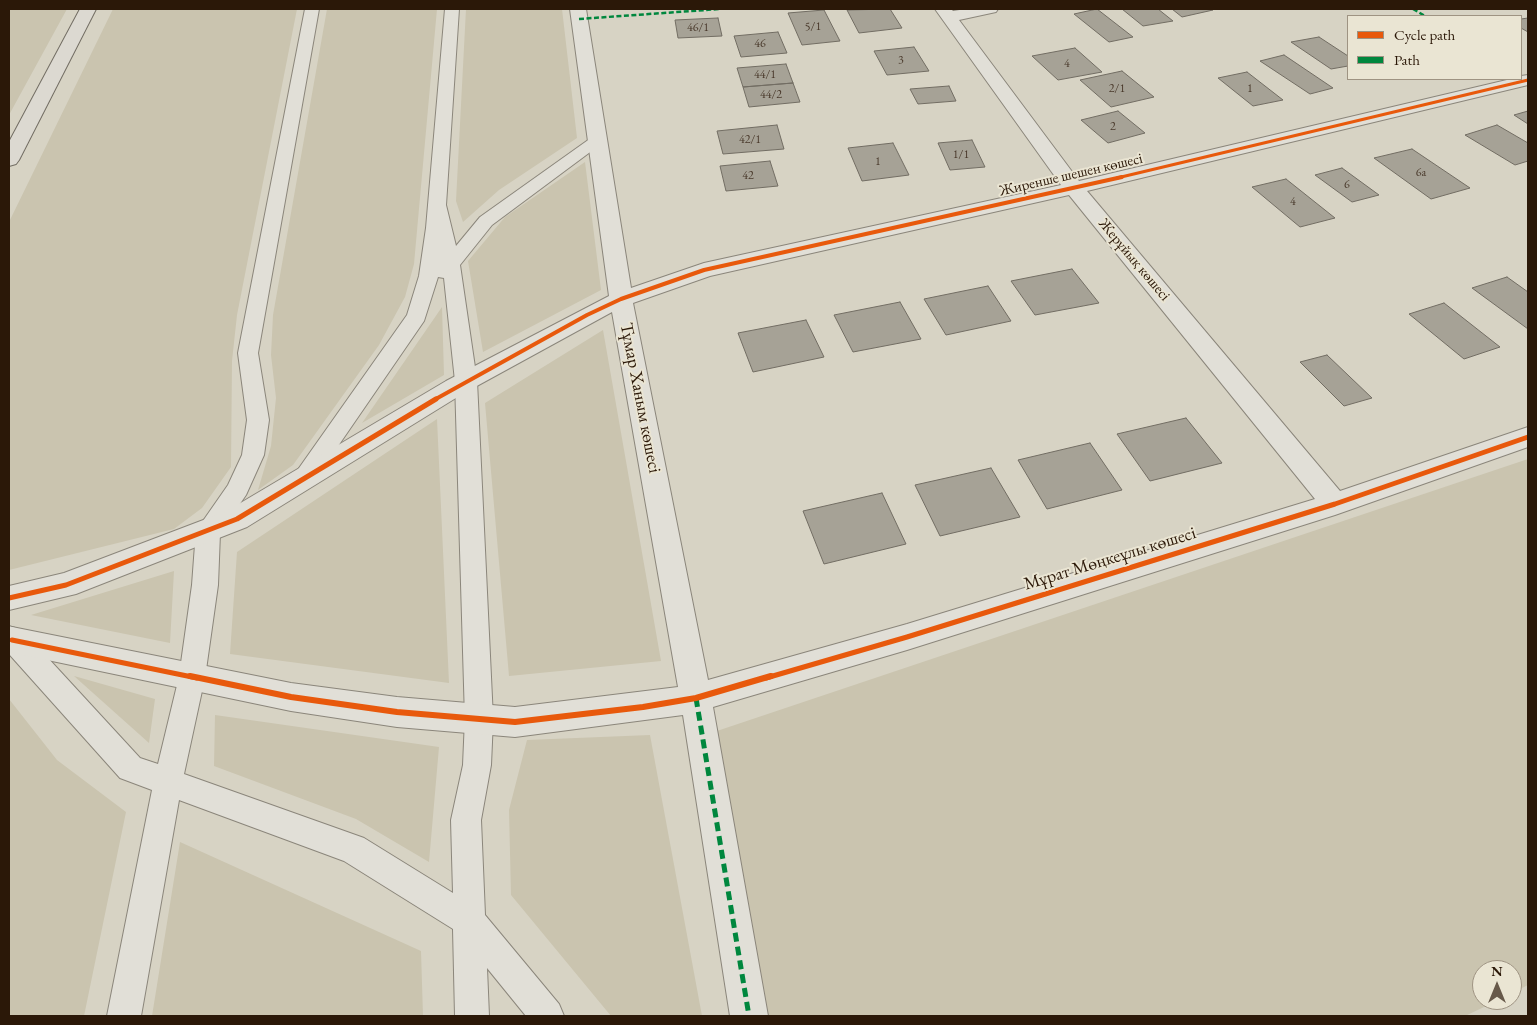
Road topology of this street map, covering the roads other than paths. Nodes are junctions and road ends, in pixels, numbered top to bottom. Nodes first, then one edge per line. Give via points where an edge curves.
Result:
1 (88, 9) edge
2 (312, 9) edge
3 (452, 9) edge
4 (578, 9) edge
5 (990, 9) edge
6 (946, 13) edge
7 (1528, 80) edge
8 (597, 141) junction
9 (9, 160) edge
10 (1074, 188) junction
11 (436, 205) junction
12 (450, 262) junction
13 (621, 299) junction
14 (417, 316) junction
15 (466, 381) junction
16 (1528, 437) edge
17 (304, 478) junction
18 (1335, 504) junction
19 (208, 531) junction
20 (9, 598) edge
21 (10, 639) edge
22 (192, 677) junction
23 (696, 698) junction
24 (479, 719) junction
25 (168, 782) junction
26 (468, 920) junction
27 (124, 1016) edge
28 (472, 1016) edge
29 (547, 1016) edge
30 (749, 1016) edge

1 - 9 highway
2 - 19 lane via 248,353 258,420 253,455 238,489
3 - 11 lane
4 - 8 street, Тұмар Ханым көшесі
5 - 6 street
6 - 10 street, Жерұйық көшесі
7 - 10 street, Жиренше шешен көшесі
8 - 12 lane via 486,221
8 - 13 street, Тұмар Ханым көшесі
10 - 13 street, Жиренше шешен көшесі via 704,270
10 - 18 street, Жерұйық көшесі
11 - 12 lane
11 - 14 lane via 428,276
12 - 14 lane
12 - 15 lane
13 - 15 street, Жиренше шешен көшесі
13 - 23 street, Тұмар Ханым көшесі
14 - 17 lane
15 - 17 street, Жиренше шешен көшесі
15 - 24 lane
16 - 18 street, Мұрат Мөңкеұлы көшесі
17 - 19 street, Жиренше шешен көшесі via 237,519
18 - 23 street, Мұрат Мөңкеұлы көшесі via 907,637
19 - 20 street, Жиренше шешен көшесі via 66,585
19 - 22 lane via 205,585
21 - 22 street, Мұрат Мөңкеұлы көшесі
21 - 25 lane via 38,665 130,768
22 - 24 street, Мұрат Мөңкеұлы көшесі via 349,706
22 - 25 lane
23 - 24 street, Мұрат Мөңкеұлы көшесі via 515,722
23 - 30 street, Тұмар Ханым көшесі
24 - 26 lane via 477,765 466,820
25 - 26 lane via 353,850
25 - 27 lane
26 - 28 lane
26 - 29 lane

